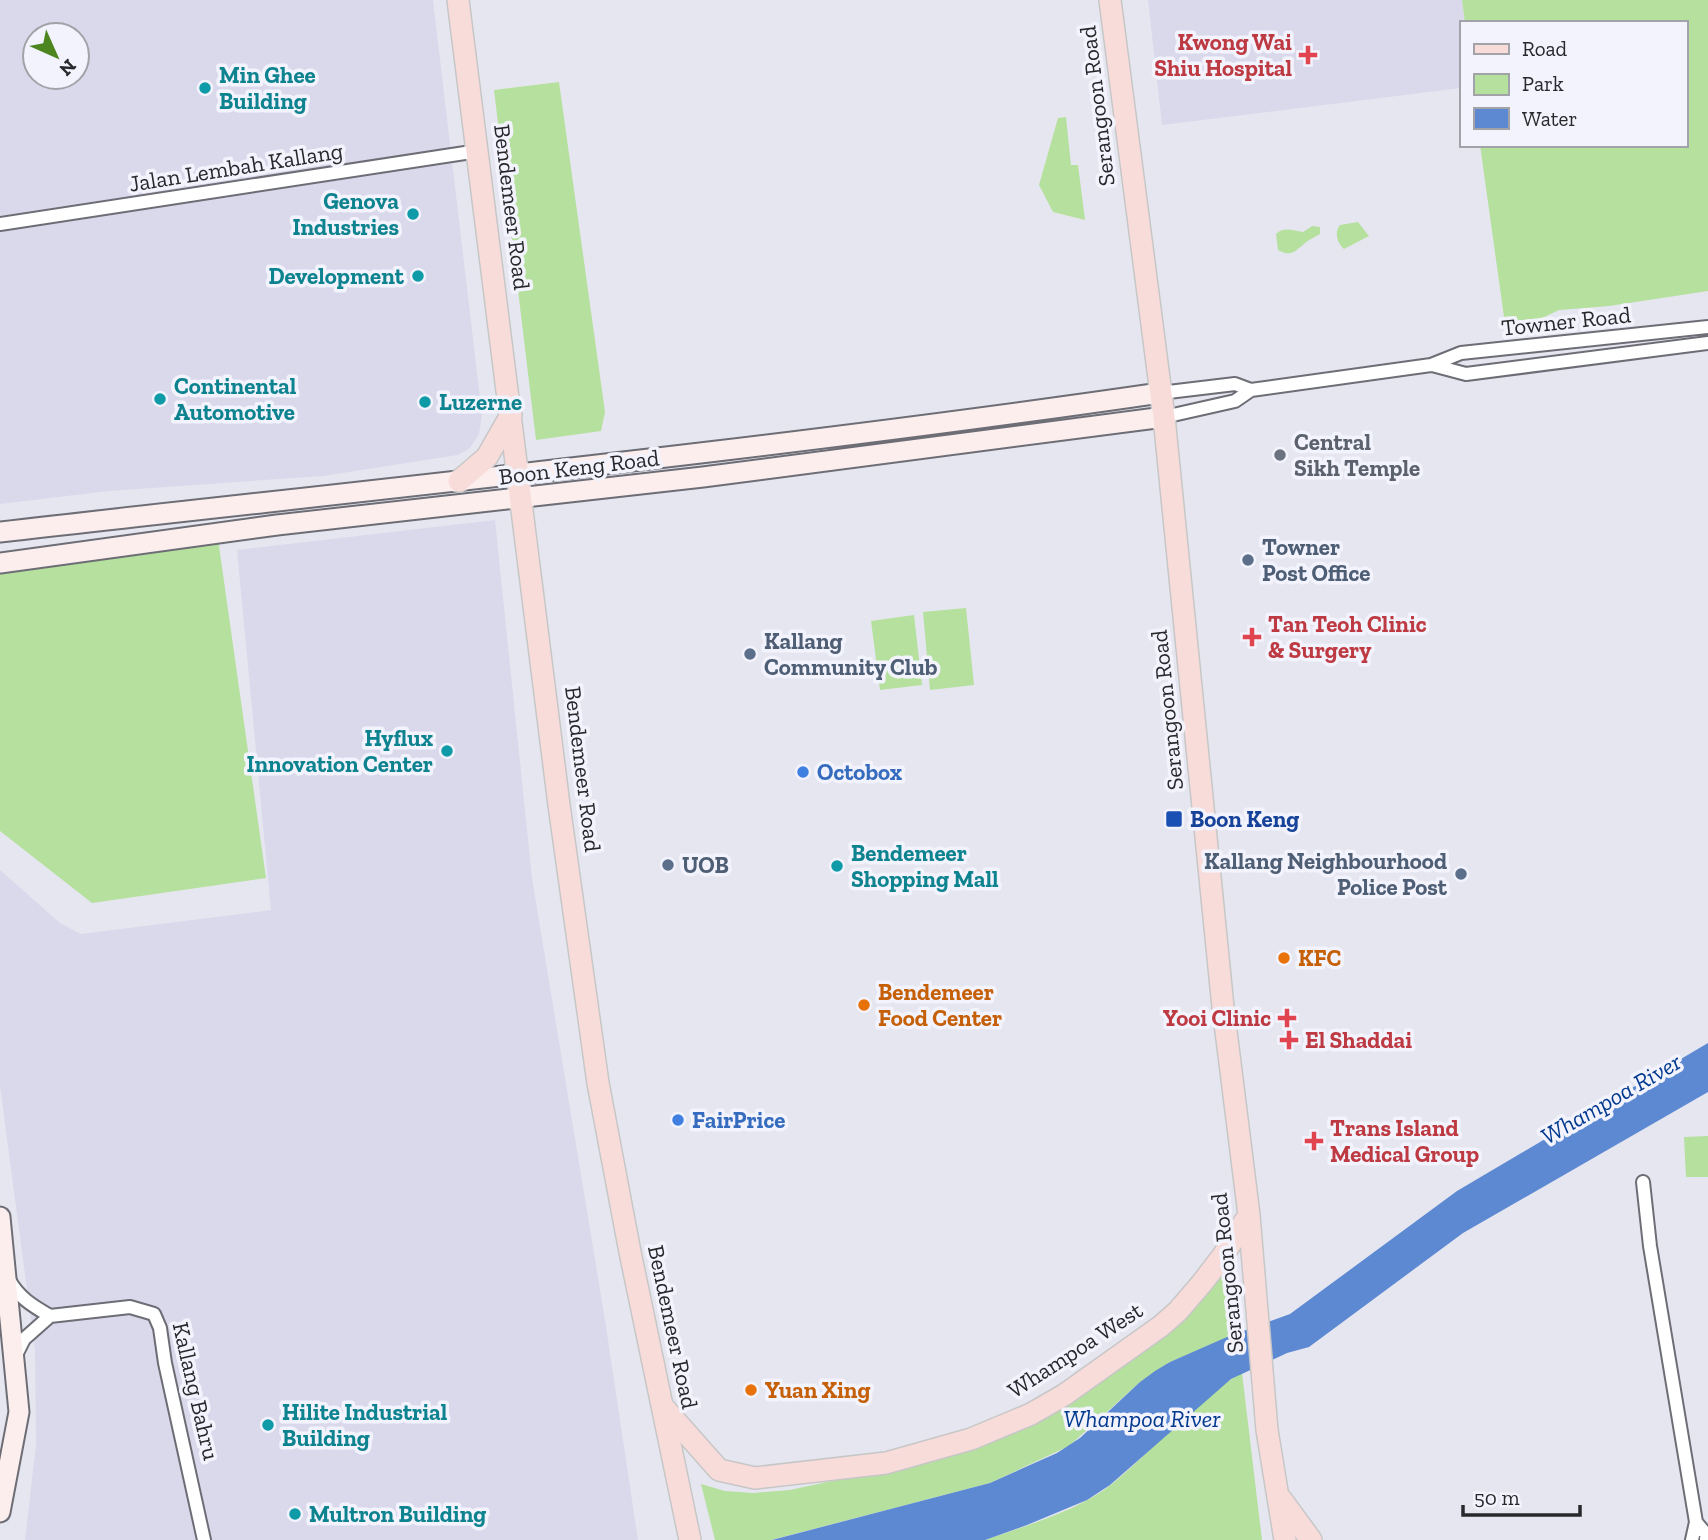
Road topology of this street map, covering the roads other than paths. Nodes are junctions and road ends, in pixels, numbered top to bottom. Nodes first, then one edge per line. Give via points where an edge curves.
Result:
1 (458, 0) edge
2 (1110, 0) edge
3 (478, 151) junction
4 (0, 224) edge
5 (1708, 327) edge
6 (1708, 344) edge
7 (1431, 365) junction
8 (1251, 390) junction
9 (1160, 393) junction
10 (511, 415) junction
11 (1164, 417) junction
12 (519, 475) junction
13 (459, 481) junction
14 (520, 498) junction
15 (0, 532) edge
16 (0, 563) edge
17 (1643, 1182) dead end
18 (1249, 1215) junction
19 (0, 1217) edge
20 (7, 1275) junction
21 (5, 1314) edge
22 (50, 1316) junction
23 (14, 1362) junction
24 (663, 1406) junction
25 (1278, 1494) junction
26 (0, 1512) edge
27 (1696, 1522) junction
28 (204, 1540) edge
29 (690, 1540) edge
30 (1285, 1540) edge
31 (1311, 1540) edge
32 (1692, 1540) edge
33 (1706, 1540) edge

1 - 3 main road, Bendemeer Road
2 - 9 main road, Serangoon Road
3 - 4 street, Jalan Lembah Kallang
3 - 10 main road, Bendemeer Road
5 - 7 street, Towner Road via 1461,353
6 - 7 street, Towner Road via 1466,374
7 - 8 street, Towner Road
8 - 9 street, Towner Road via 1235,384
8 - 11 street, Towner Road via 1235,401
9 - 11 main road, Serangoon Road
9 - 12 main road, Boon Keng Road
10 - 12 main road, Bendemeer Road
10 - 13 main road via 487,457
11 - 14 main road, Boon Keng Road
11 - 18 main road, Serangoon Road
12 - 13 main road, Boon Keng Road
12 - 14 main road, Bendemeer Road
13 - 15 main road, Boon Keng Road
14 - 16 main road, Boon Keng Road
14 - 24 main road, Bendemeer Road via 598,1083
17 - 27 street
18 - 24 main road, Whampoa West via 1208,1275 1161,1326 1063,1395 971,1439 886,1463 755,1478 719,1470
18 - 25 main road, Serangoon Road via 1267,1430
19 - 20 main road
20 - 21 main road
20 - 22 street via 26,1302
21 - 23 main road
22 - 23 street via 23,1339
22 - 28 street, Kallang Bahru via 130,1307 153,1314 160,1328
23 - 26 main road via 19,1412
24 - 29 main road, Bendemeer Road
25 - 30 main road, Serangoon Road
25 - 31 main road
27 - 32 street
27 - 33 street

